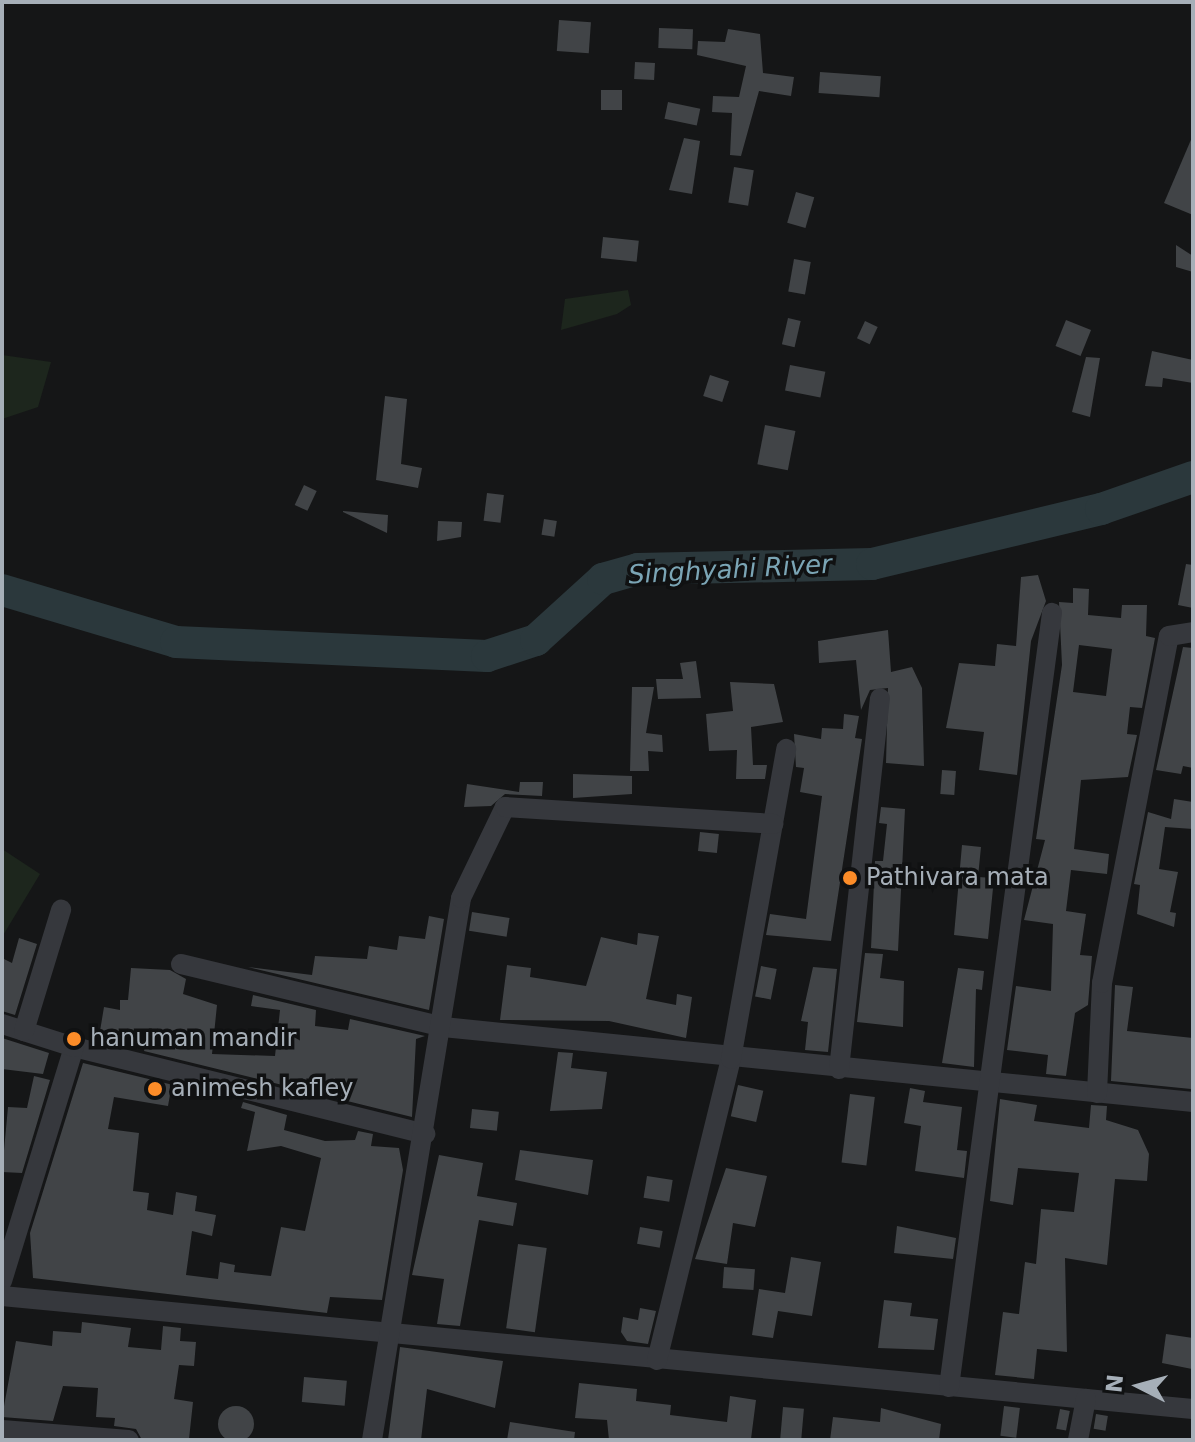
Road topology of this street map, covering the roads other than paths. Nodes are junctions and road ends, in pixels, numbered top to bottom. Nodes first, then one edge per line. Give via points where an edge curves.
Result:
1 (1052, 613) dead end
2 (1193, 632) edge
3 (880, 698) dead end
4 (786, 749) dead end
5 (773, 824) junction
6 (61, 910) dead end
7 (181, 964) dead end
8 (2, 1024) edge
9 (443, 1027) junction
10 (24, 1031) junction
11 (74, 1047) junction
12 (731, 1059) junction
13 (839, 1069) junction
14 (994, 1084) junction
15 (1097, 1093) junction
16 (1193, 1102) edge
17 (425, 1134) junction
18 (2, 1281) edge
19 (2, 1296) edge
20 (394, 1331) junction
21 (657, 1360) junction
22 (949, 1387) junction
23 (1086, 1399) junction
24 (1193, 1409) edge
25 (2, 1430) edge
26 (129, 1440) edge
27 (372, 1440) edge
28 (1078, 1440) edge

1 - 14 street
2 - 15 street via 1169,636 1102,983
3 - 13 street
4 - 5 street
5 - 9 street via 715,815 505,807 461,898
5 - 12 street
6 - 10 street
7 - 9 street
8 - 10 street
9 - 12 street
9 - 17 street
10 - 11 street
11 - 17 street
11 - 18 street
12 - 13 street
12 - 21 street
13 - 14 street
14 - 15 street
14 - 22 street
15 - 16 street
17 - 20 street
19 - 20 street
20 - 21 street
20 - 27 street
21 - 22 street
22 - 23 street
23 - 24 street
23 - 28 street
25 - 26 street

